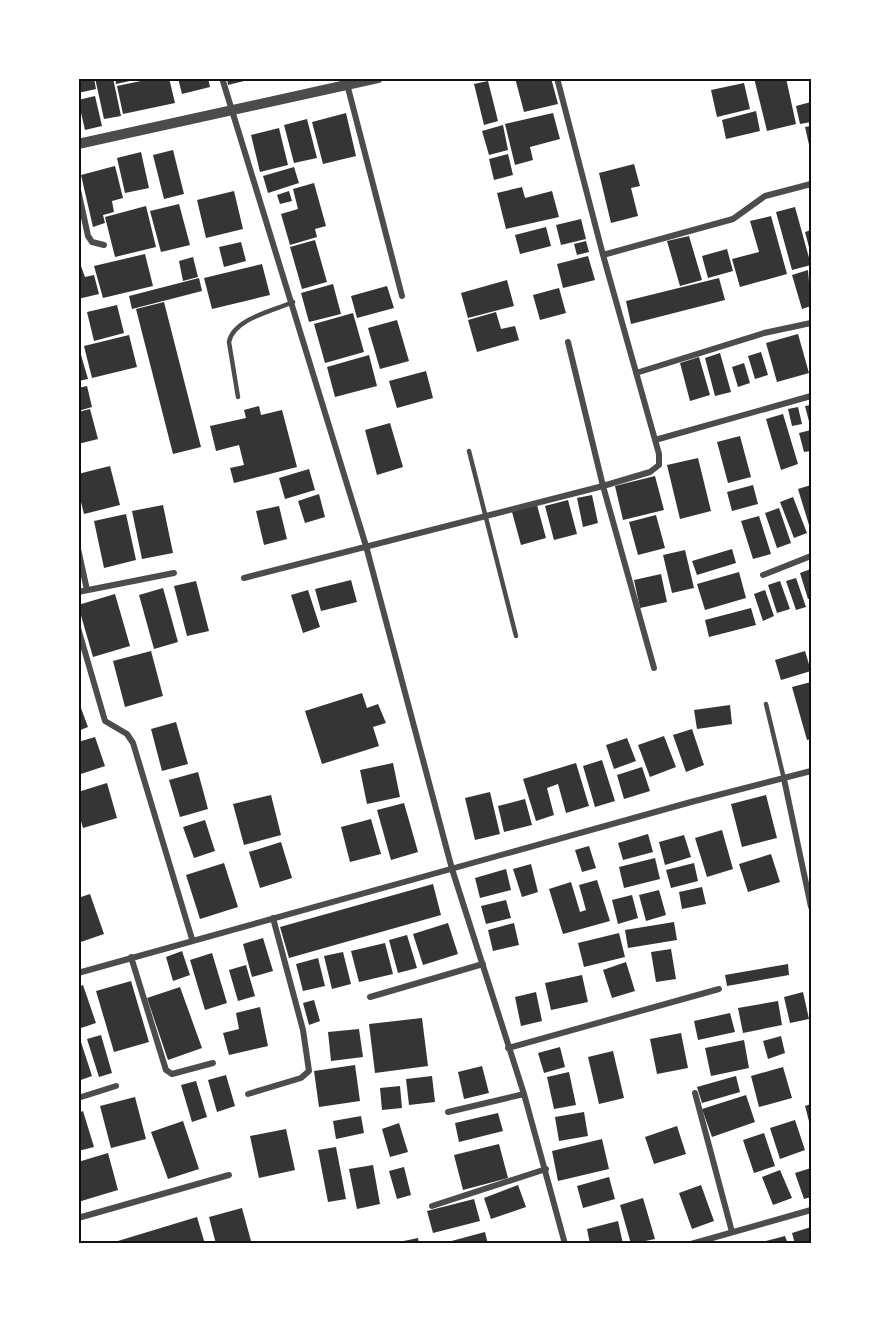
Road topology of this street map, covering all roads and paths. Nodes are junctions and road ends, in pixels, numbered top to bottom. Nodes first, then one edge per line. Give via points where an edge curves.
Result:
1 (222, 78) edge
2 (378, 78) edge
3 (557, 78) edge
4 (347, 84) junction
5 (232, 110) junction
6 (78, 144) edge
7 (811, 184) edge
8 (78, 190) edge
9 (104, 245) dead end
10 (603, 255) junction
11 (402, 296) dead end
12 (293, 302) junction
13 (811, 323) edge
14 (568, 342) dead end
15 (636, 373) junction
16 (811, 396) edge
17 (238, 397) dead end
18 (655, 440) junction
19 (469, 451) dead end
20 (603, 486) junction
21 (487, 516) junction
22 (366, 546) junction
23 (78, 549) edge
24 (811, 556) edge
25 (174, 573) dead end
26 (763, 575) dead end
27 (244, 578) dead end
28 (87, 590) junction
29 (78, 592) edge
30 (78, 627) edge
31 (516, 636) dead end
32 (654, 668) dead end
33 (766, 704) dead end
34 (811, 771) edge
35 (784, 779) junction
36 (452, 869) junction
37 (811, 908) edge
38 (273, 918) junction
39 (192, 939) junction
40 (130, 957) junction
41 (483, 964) junction
42 (78, 973) edge
43 (719, 989) dead end
44 (370, 996) dead end
45 (508, 1048) junction
46 (213, 1063) dead end
47 (116, 1086) dead end
48 (694, 1093) dead end
49 (248, 1094) dead end
50 (524, 1094) junction
51 (78, 1098) edge
52 (448, 1112) dead end
53 (546, 1169) junction
54 (229, 1175) dead end
55 (432, 1206) dead end
56 (811, 1210) edge
57 (78, 1218) edge
58 (732, 1232) junction
59 (565, 1244) edge
60 (691, 1244) edge

1 - 5 street
2 - 4 street
3 - 10 street
4 - 5 street
4 - 11 street
5 - 6 street
5 - 12 street
7 - 10 street via 765,196 733,219
8 - 9 street via 88,236 92,242
10 - 15 street
12 - 17 lane via 241,325 230,334
12 - 22 street
13 - 15 street via 764,333
14 - 20 street
15 - 18 street
16 - 18 street
18 - 20 street via 659,465 650,472
19 - 21 lane
20 - 21 street
20 - 32 street
21 - 22 street
21 - 31 lane
22 - 27 street
22 - 36 street
23 - 28 street
24 - 26 street
25 - 28 street
28 - 29 street
30 - 39 street via 105,721 127,734 133,743
33 - 35 lane
34 - 35 street
35 - 36 street
35 - 37 street
36 - 38 street
36 - 41 street
38 - 39 street
38 - 49 street via 303,1029 309,1071 302,1078
39 - 40 street
40 - 42 street
40 - 46 street via 166,1070 172,1074
41 - 44 street
41 - 45 street
43 - 45 street
45 - 50 street
47 - 51 street
48 - 58 street
50 - 52 street
50 - 53 street
53 - 55 street
53 - 59 street
54 - 57 street
56 - 58 street
58 - 60 street

